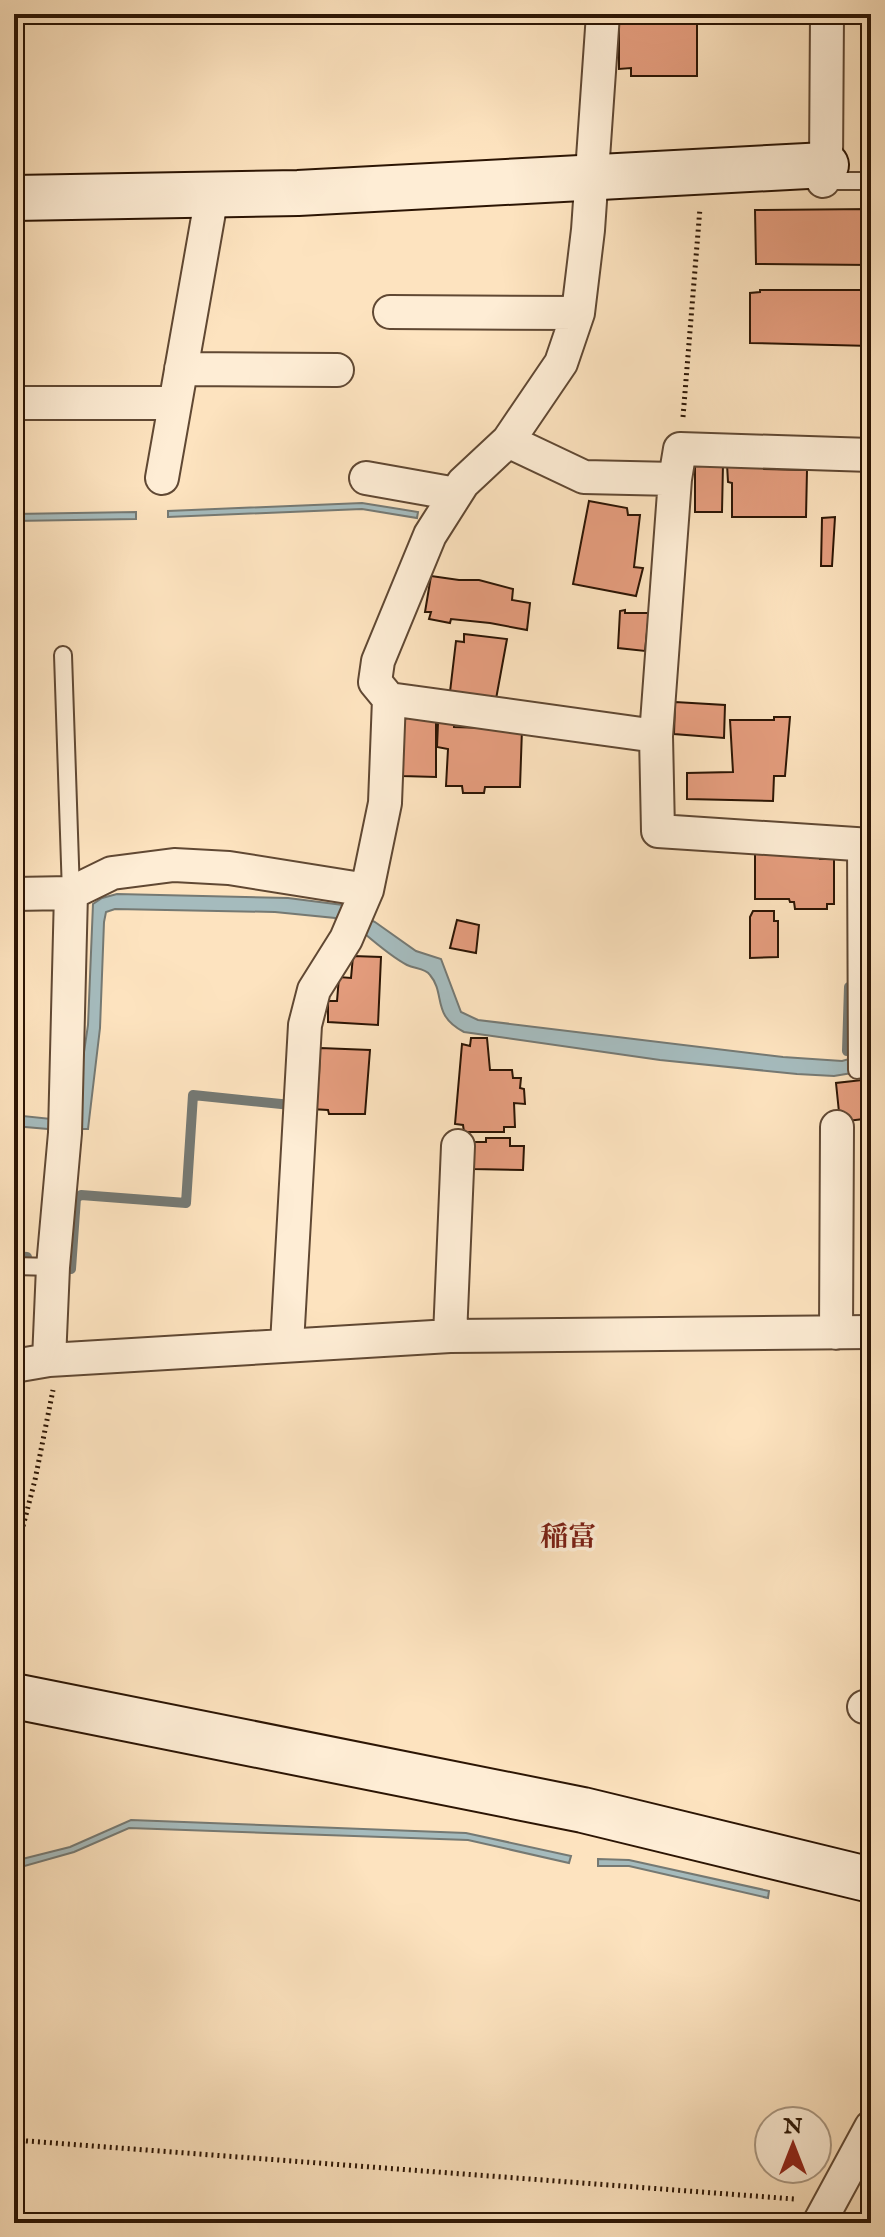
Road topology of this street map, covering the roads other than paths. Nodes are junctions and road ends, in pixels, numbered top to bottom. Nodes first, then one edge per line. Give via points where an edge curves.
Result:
1 (603, 14) edge
2 (827, 14) edge
3 (825, 173) junction
4 (591, 176) junction
5 (871, 181) edge
6 (212, 195) junction
7 (14, 198) edge
8 (390, 312) dead end
9 (578, 313) junction
10 (181, 369) junction
11 (337, 370) dead end
12 (14, 403) edge
13 (175, 403) junction
14 (508, 441) junction
15 (871, 455) edge
16 (677, 464) junction
17 (162, 478) dead end
18 (366, 478) dead end
19 (456, 494) junction
20 (63, 655) dead end
21 (389, 699) junction
22 (656, 736) junction
23 (864, 844) edge
24 (71, 893) junction
25 (14, 894) edge
26 (360, 908) junction
27 (857, 1070) dead end
28 (837, 1127) dead end
29 (458, 1146) dead end
30 (14, 1266) edge
31 (53, 1267) junction
32 (871, 1332) edge
33 (836, 1333) junction
34 (450, 1336) junction
35 (287, 1344) junction
36 (54, 1359) junction
37 (14, 1366) edge
38 (14, 1696) edge
39 (871, 1880) edge
40 (871, 2127) edge
41 (822, 2217) edge

1 - 4 street
2 - 3 street
3 - 4 street
3 - 5 lane
4 - 6 street
4 - 9 street
6 - 7 street
6 - 10 street
8 - 9 street
9 - 14 street via 561,363
10 - 11 street
10 - 13 street
12 - 13 street
13 - 17 street
14 - 16 street via 584,477
14 - 19 street
15 - 16 street
16 - 22 street
18 - 19 street
19 - 21 street via 430,535 378,661 375,682
20 - 24 lane
21 - 22 street
21 - 26 street via 385,803
22 - 23 street via 658,831
23 - 27 lane
24 - 25 street
24 - 26 street via 112,873 174,865 229,868
24 - 31 street via 65,1121
26 - 35 street via 314,990 305,1025
28 - 33 street
29 - 34 street
30 - 31 lane
31 - 36 street
32 - 33 street
33 - 34 street
34 - 35 street
35 - 36 street
36 - 37 street
38 - 39 street via 583,1810
40 - 41 street

